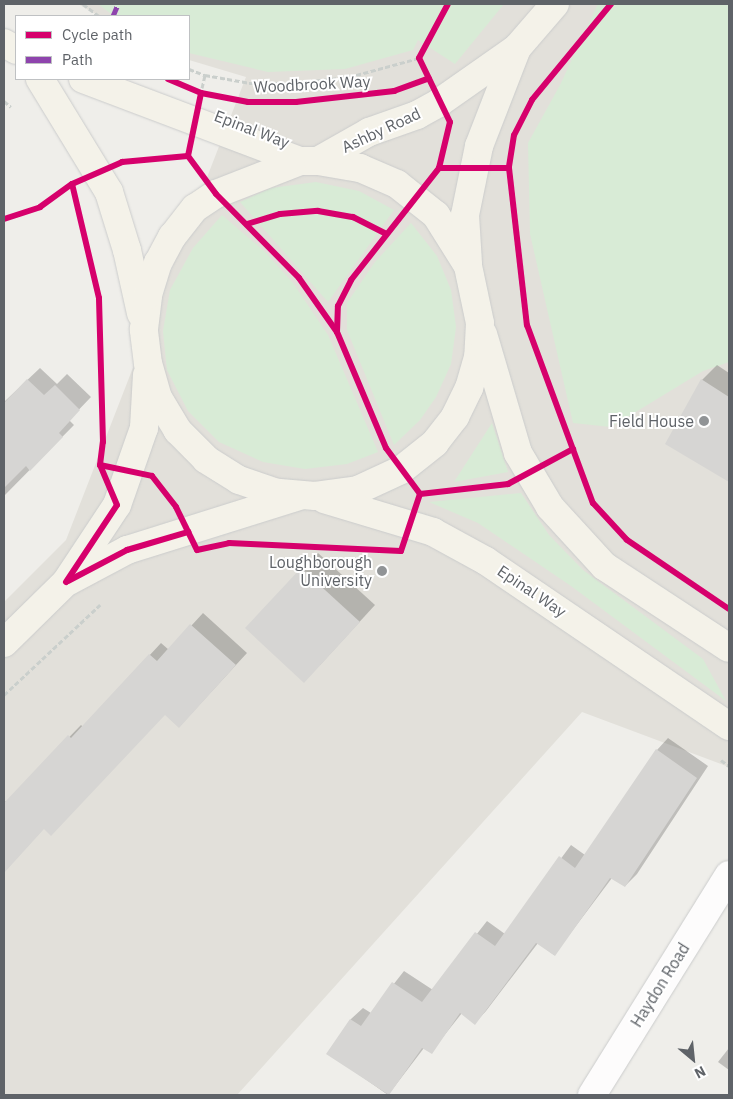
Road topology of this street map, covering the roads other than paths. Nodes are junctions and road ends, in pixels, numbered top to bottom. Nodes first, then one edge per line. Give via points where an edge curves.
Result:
1 (555, 4) edge
2 (4, 42) edge
3 (517, 48) junction
4 (15, 49) edge
5 (41, 80) edge
6 (86, 80) edge
7 (309, 161) junction
8 (468, 266) junction
9 (480, 323) junction
10 (144, 329) junction
11 (148, 364) junction
12 (307, 496) junction
13 (66, 582) junction
14 (4, 643) edge
15 (729, 648) edge
16 (729, 726) edge
17 (729, 875) edge
18 (592, 1095) edge

1 - 3 main road, Ashby Road
2 - 4 main road
3 - 7 main road, Ashby Road via 417,115 369,132
3 - 8 main road, Ashby Road via 479,146 465,215
5 - 10 main road via 109,192 127,250
6 - 7 main road, Epinal Way
7 - 8 main road, Epinal Way via 360,168 409,192 436,215
7 - 10 main road, Ashby Road via 216,194 196,208 172,236 158,263 148,295
8 - 9 main road
9 - 12 main road via 478,357 469,388 455,417 435,443 401,470 358,490
9 - 15 main road via 518,453 550,507 604,566
10 - 11 main road
11 - 12 main road via 158,398 178,431 206,459 239,480 277,493
11 - 13 main road via 144,428 131,472 117,505
12 - 13 main road via 127,550
12 - 16 main road, Epinal Way via 433,532 486,560
13 - 14 main road
17 - 18 street, Haydon Road

